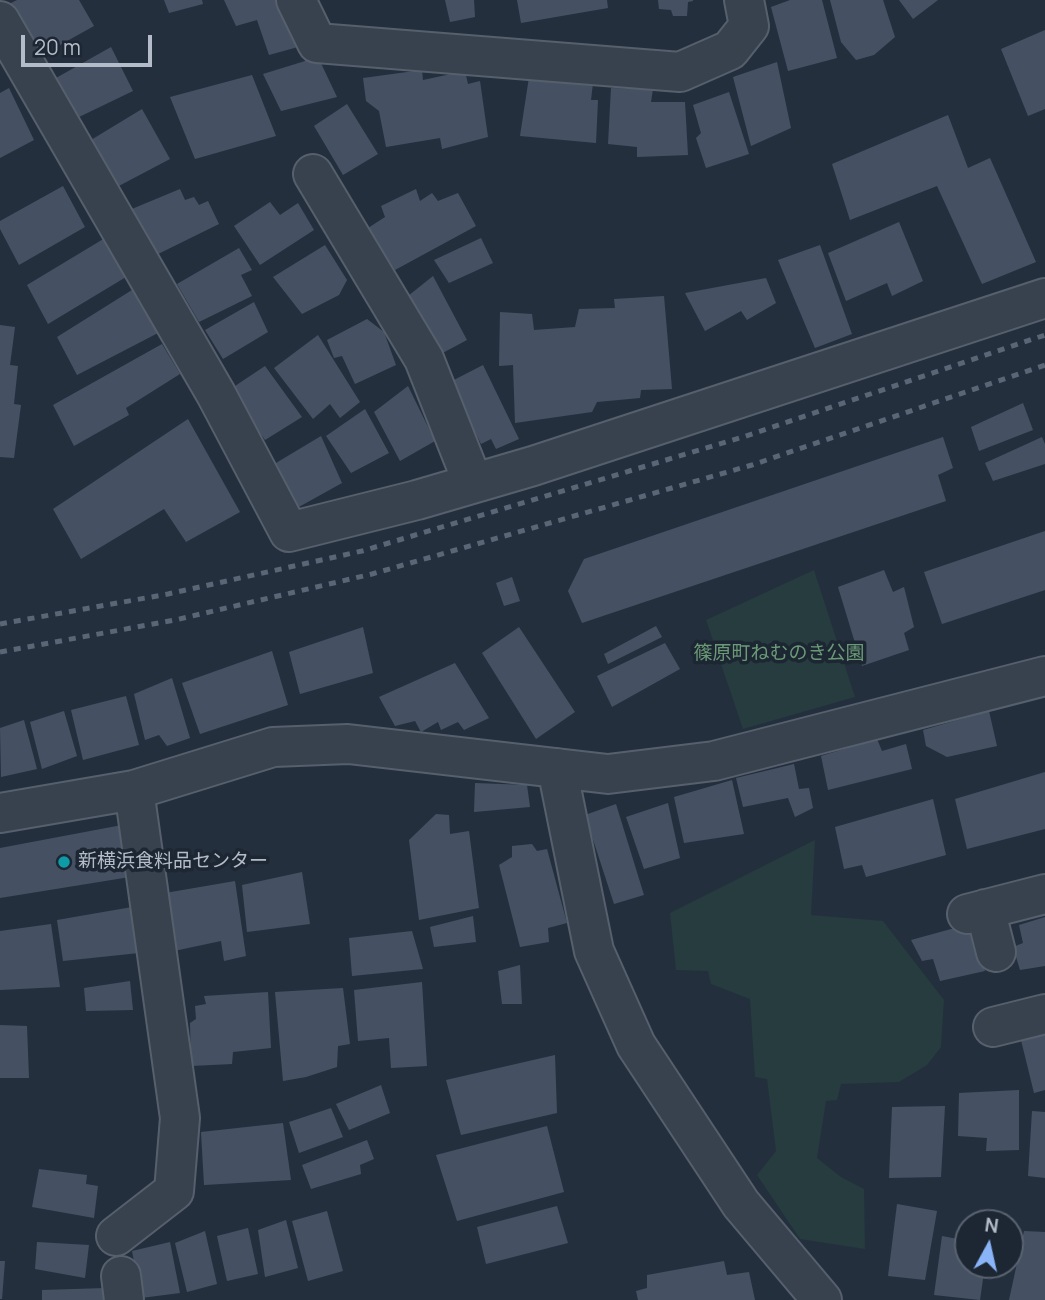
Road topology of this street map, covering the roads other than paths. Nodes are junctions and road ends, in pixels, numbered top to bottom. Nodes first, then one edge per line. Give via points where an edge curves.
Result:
1 (296, 0) edge
2 (744, 0) edge
3 (0, 21) edge
4 (313, 174) dead end
5 (1045, 298) edge
6 (473, 483) junction
7 (1045, 676) edge
8 (557, 768) junction
9 (134, 790) junction
10 (0, 813) edge
11 (1045, 894) edge
12 (996, 952) dead end
13 (1045, 1014) edge
14 (993, 1027) dead end
15 (117, 1236) dead end
16 (822, 1300) edge

1 - 2 street via 317,43 680,72 730,50 749,26
3 - 6 street via 216,394 289,531
4 - 6 street via 424,359
5 - 6 street
7 - 8 street via 714,761 608,774
8 - 9 street via 348,744 273,747
8 - 16 street via 594,951 636,1045 741,1204
9 - 10 street
9 - 15 street via 180,1118 174,1191
11 - 12 street via 976,912
13 - 14 street

